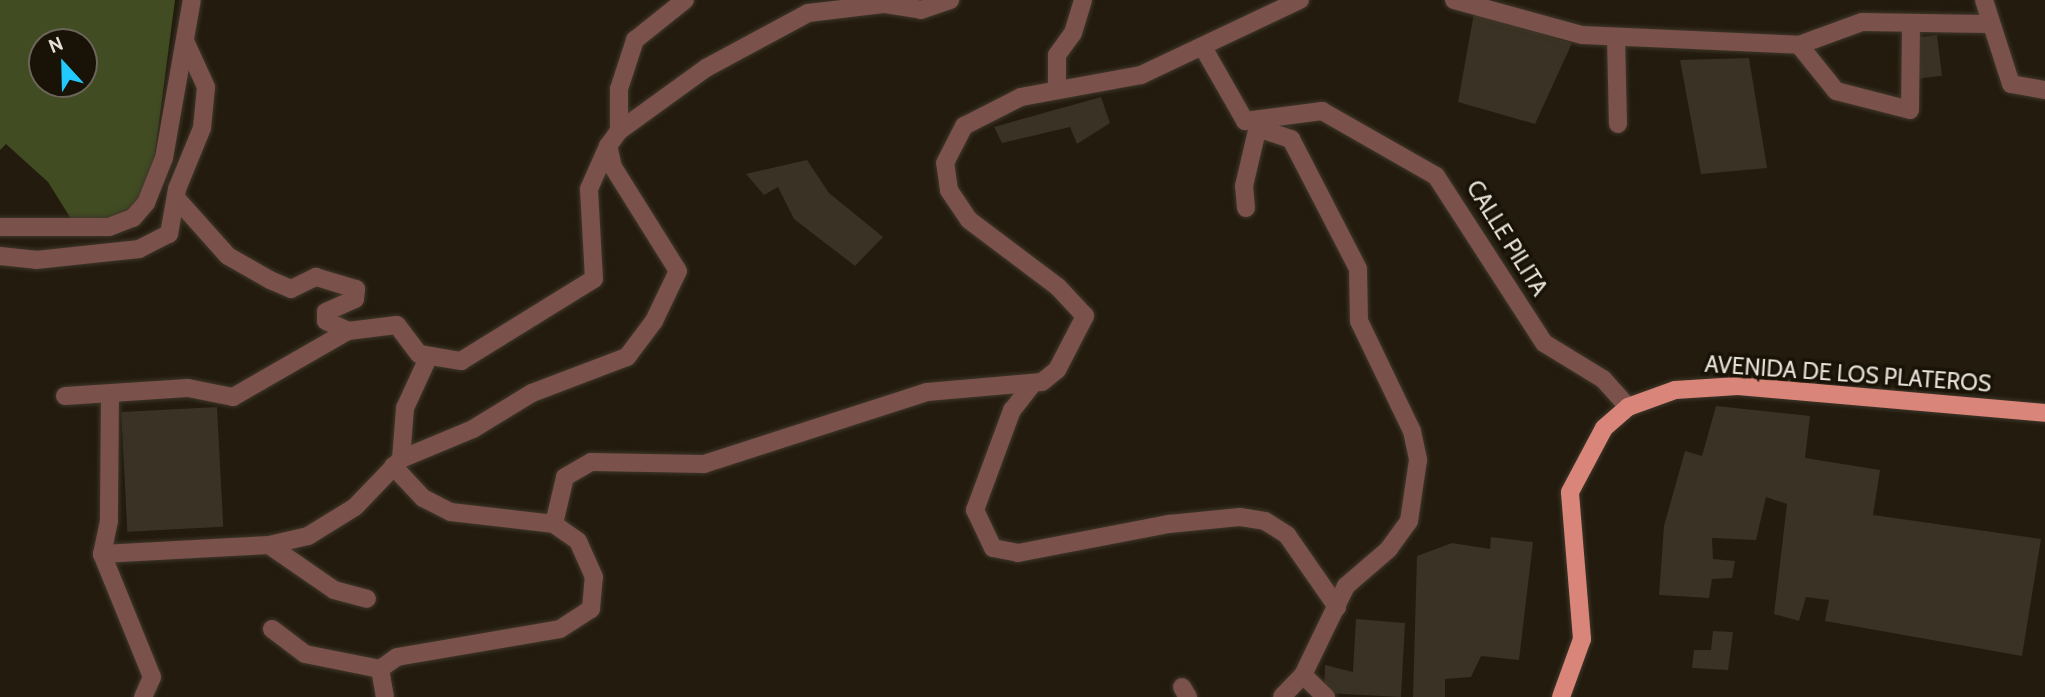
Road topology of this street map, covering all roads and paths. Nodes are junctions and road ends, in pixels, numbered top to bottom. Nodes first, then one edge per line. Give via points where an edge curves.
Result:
1 (192, 0) edge
2 (685, 0) edge
3 (829, 0) edge
4 (950, 0) edge
5 (1083, 0) edge
6 (1300, 0) edge
7 (1454, 0) edge
8 (1984, 0) edge
9 (808, 13) junction
10 (1989, 24) junction
11 (1911, 27) junction
12 (1616, 37) junction
13 (185, 41) junction
14 (1799, 46) junction
15 (1204, 49) junction
16 (1057, 89) junction
17 (2045, 90) edge
18 (1618, 124) dead end
19 (1258, 125) junction
20 (614, 139) junction
21 (177, 200) junction
22 (1246, 208) dead end
23 (0, 227) edge
24 (0, 256) edge
25 (348, 331) junction
26 (428, 358) junction
27 (1031, 386) junction
28 (1003, 390) junction
29 (110, 394) junction
30 (65, 396) dead end
31 (1628, 407) junction
32 (1012, 410) junction
33 (2045, 413) edge
34 (397, 462) junction
35 (554, 524) junction
36 (269, 545) junction
37 (102, 554) junction
38 (367, 599) dead end
39 (1337, 607) junction
40 (272, 629) dead end
41 (380, 669) junction
42 (1303, 675) junction
43 (143, 697) edge
44 (385, 697) edge
45 (1282, 697) edge
46 (1326, 697) edge
47 (1561, 697) edge

1 - 13 street
2 - 20 street via 635,40 619,89
3 - 9 street
4 - 9 street via 922,10 885,4
5 - 16 street via 1073,33 1057,55
6 - 15 street
7 - 12 street via 1582,36
8 - 10 street
9 - 20 street via 706,68
10 - 11 street
10 - 17 street via 2011,84
11 - 14 street via 1862,22
11 - 14 street via 1910,110 1836,91
12 - 14 street
12 - 18 street
13 - 21 street via 206,87 202,128
13 - 23 street via 164,158 133,218 109,227
15 - 16 street via 1141,75
15 - 19 street via 1237,116
16 - 27 street via 1020,97 964,126 944,163 949,190 969,220 1058,287 1085,316 1058,370
19 - 22 street via 1244,186
19 - 31 street, CALLE PILITA via 1322,110 1436,176 1544,344 1604,379
19 - 39 street via 1291,139 1358,269 1359,321 1412,431 1418,460 1409,521 1389,549 1355,575
20 - 26 street via 589,189 594,279 461,361
20 - 34 street via 623,184 676,263 654,321 627,357 610,367 531,393 473,429
21 - 24 street via 169,234 153,245 36,260
21 - 25 street via 228,256 270,280 291,289 316,277 356,289 355,299 324,317
25 - 26 street via 397,325
25 - 29 street via 233,397 188,388
26 - 34 street via 405,408
27 - 28 street
27 - 32 street
28 - 32 street
28 - 35 street via 927,392 704,464 591,462 565,477
29 - 30 street
29 - 37 street via 110,520
31 - 33 main road, AVENIDA DE LOS PLATEROS via 1675,390 1738,386
31 - 47 main road, AVENIDA DE LOS PLATEROS via 1604,428 1570,492 1582,639
32 - 39 street via 975,510 993,548 1018,553 1240,517 1287,535
34 - 35 street via 423,498 451,512
34 - 36 street via 326,528
35 - 41 street via 578,541 594,577 591,609 548,632 397,657
36 - 37 street
36 - 38 street via 334,590
37 - 43 street via 152,677
39 - 42 street
40 - 41 street via 305,654
41 - 44 street
42 - 45 street
42 - 46 street

